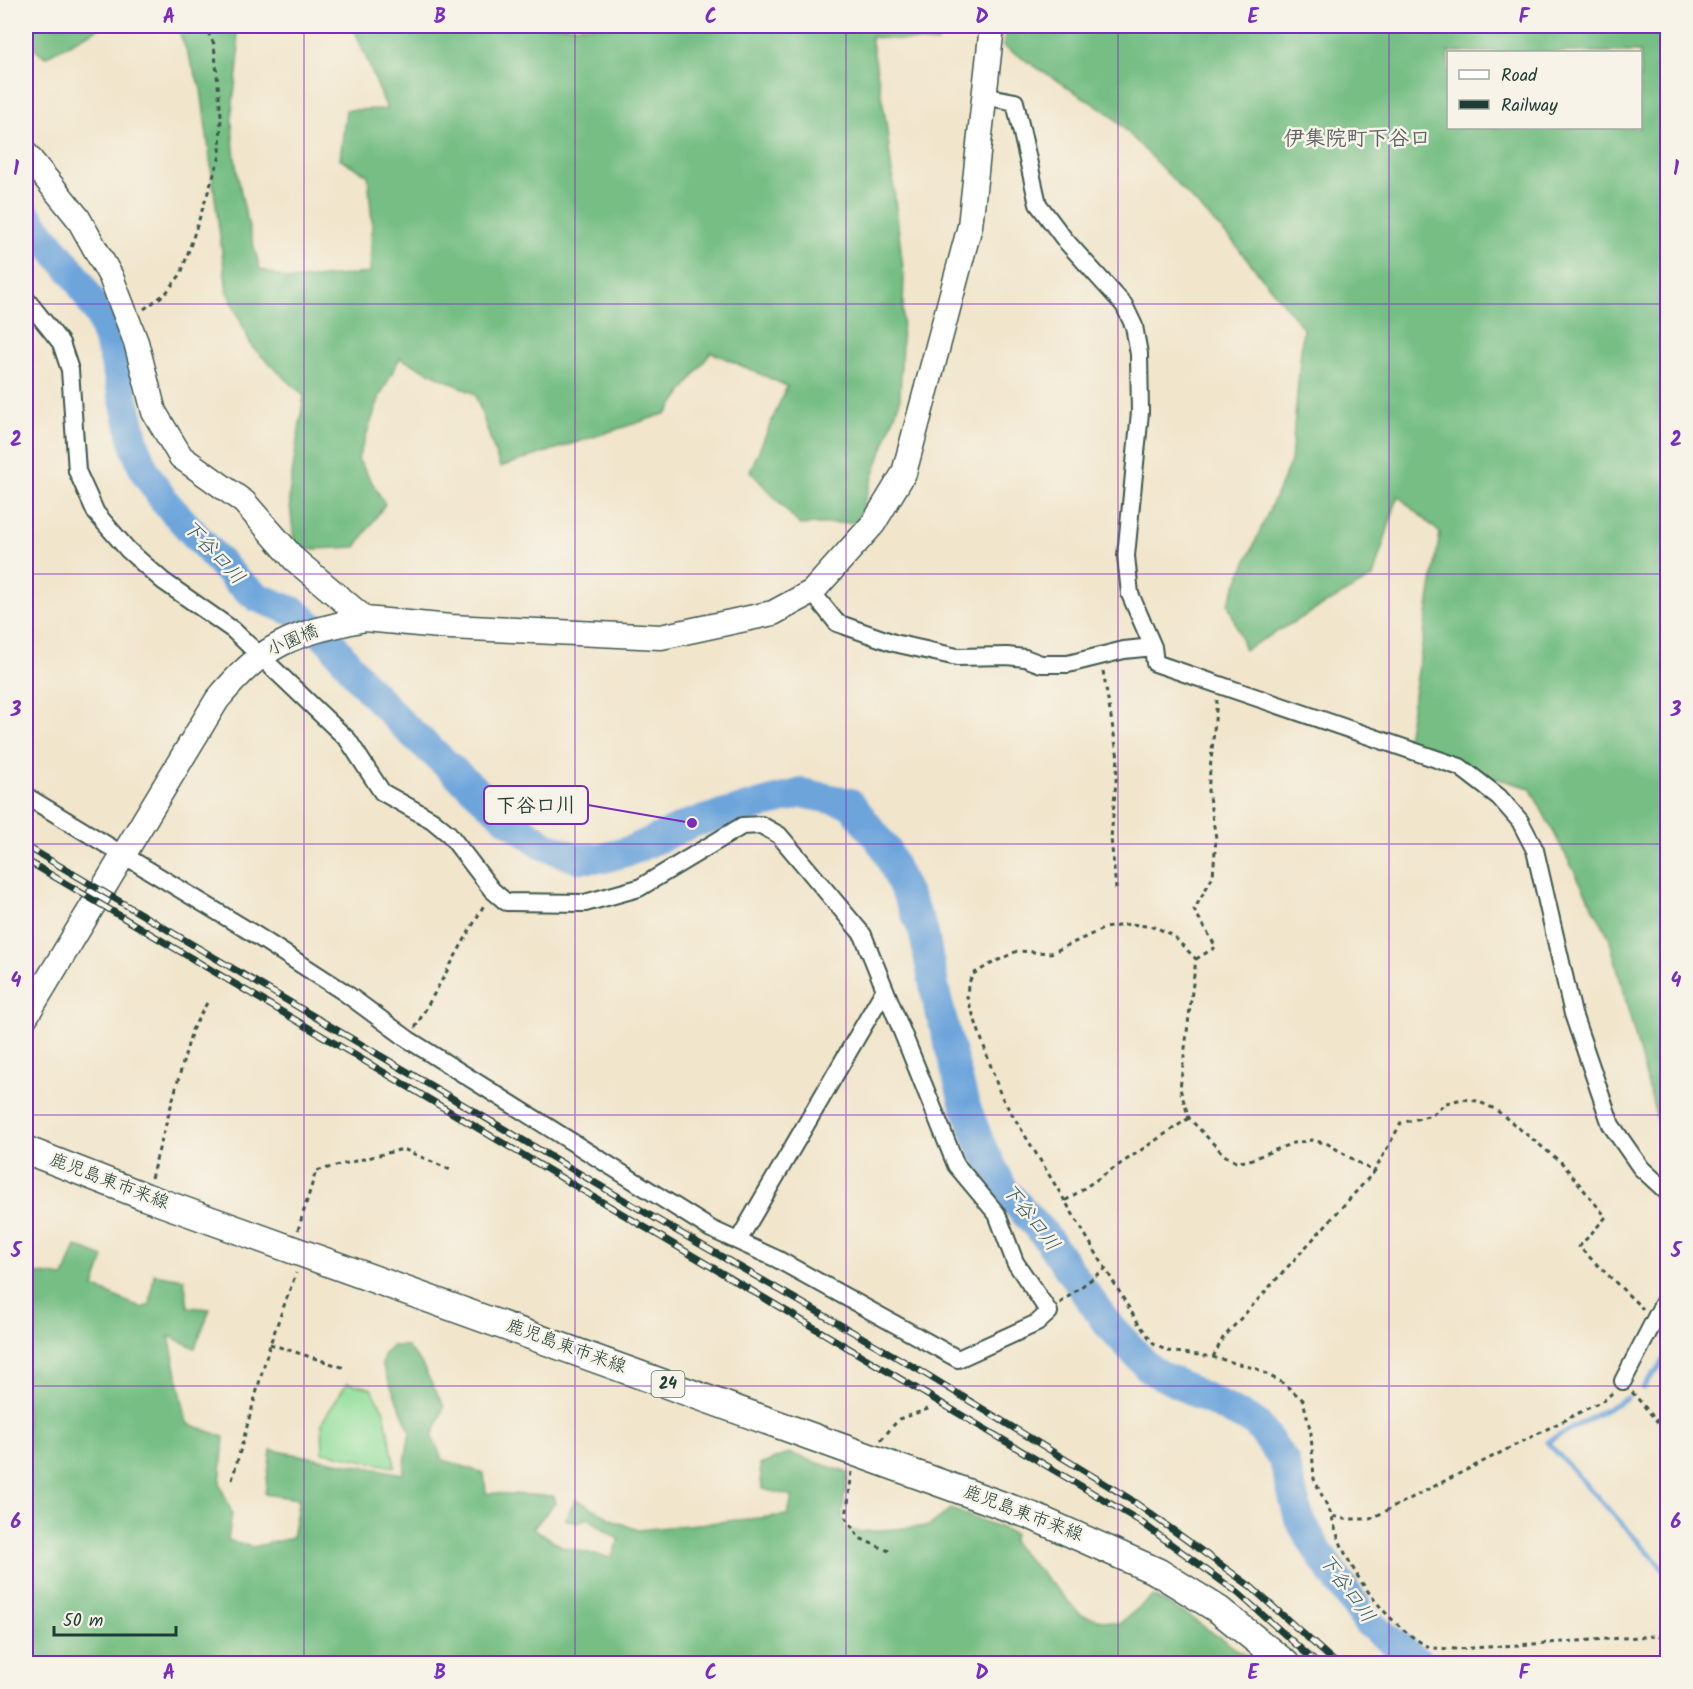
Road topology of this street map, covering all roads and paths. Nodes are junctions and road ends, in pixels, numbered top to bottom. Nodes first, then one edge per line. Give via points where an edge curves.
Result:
1 (205, 26) edge
2 (992, 26) edge
3 (984, 96) junction
4 (26, 154) edge
5 (26, 299) edge
6 (128, 320) junction
7 (812, 592) junction
8 (365, 619) junction
9 (1153, 647) junction
10 (257, 656) junction
11 (1101, 657) junction
12 (1219, 685) junction
13 (26, 796) edge
14 (122, 855) junction
15 (1116, 889) dead end
16 (492, 890) junction
17 (1196, 959) junction
18 (885, 988) junction
19 (207, 1001) dead end
20 (26, 1016) edge
21 (409, 1040) junction
22 (1189, 1118) junction
23 (26, 1150) edge
24 (453, 1171) dead end
25 (1374, 1172) junction
26 (1668, 1193) edge
27 (146, 1197) junction
28 (1065, 1201) junction
29 (738, 1241) junction
30 (297, 1251) junction
31 (1106, 1268) junction
32 (1668, 1294) edge
33 (1049, 1312) junction
34 (1653, 1319) junction
35 (270, 1344) junction
36 (1214, 1357) junction
37 (345, 1368) dead end
38 (1623, 1381) junction
39 (932, 1408) dead end
40 (1668, 1434) edge
41 (864, 1454) junction
42 (232, 1480) dead end
43 (1332, 1516) junction
44 (889, 1551) dead end
45 (1668, 1635) edge
46 (1286, 1664) edge

1 - 6 path via 214,44 221,115 220,156 181,274 166,293
2 - 3 street, 小園橋
3 - 7 street, 小園橋 via 970,226 904,473 873,524
3 - 9 street via 1015,102 1038,204 1124,305 1134,326 1139,354 1140,412 1126,556 1130,594
4 - 6 street via 78,218 111,277
5 - 10 street via 61,343 67,361 76,471 96,513 128,550 163,581 233,630
6 - 8 street via 154,412 181,457 244,502 295,560
7 - 8 street, 小園橋 via 773,613 661,637
7 - 11 street via 837,623 936,653 1025,658 1041,664 1068,664
8 - 10 street, 小園橋 via 311,630
9 - 11 street
9 - 12 street via 1155,663
10 - 14 street via 217,700
10 - 16 street via 348,740 382,792 449,834
11 - 15 path via 1118,758 1111,838
12 - 17 path via 1208,791 1216,838 1213,876 1194,910 1216,947
12 - 26 street via 1460,767 1498,797 1520,821 1535,850 1573,1014 1611,1125 1641,1168
13 - 14 street
14 - 20 street
14 - 21 street via 344,992
16 - 18 street via 506,902 585,903 639,888 742,826 761,825 779,835 863,935
16 - 21 path
17 - 22 path via 1179,1089
17 - 28 path via 1172,935 1155,927 1130,924 1106,928 1051,953 1017,951 973,974 968,997 1001,1096
18 - 29 street
18 - 33 street via 956,1165 997,1214 1015,1262
19 - 27 path via 192,1030
21 - 29 street via 711,1229
22 - 25 path via 1224,1155 1236,1162 1312,1140 1328,1144
22 - 28 path
23 - 27 main road, 鹿児島東市来線 / 24
24 - 30 path via 403,1149 316,1171
25 - 34 path via 1401,1123 1432,1115 1446,1103 1462,1099 1496,1109 1562,1163 1606,1216 1579,1246
25 - 36 path via 1223,1338
27 - 30 main road, 鹿児島東市来線 / 24
28 - 31 path
29 - 33 street via 958,1359 1037,1323
30 - 35 path
30 - 41 main road, 鹿児島東市来線 / 24
31 - 33 path
31 - 36 path via 1155,1345 1168,1352
32 - 34 street
34 - 38 street
35 - 37 path
35 - 42 path
36 - 43 path via 1257,1369 1303,1400 1311,1433 1314,1479
38 - 40 path
38 - 43 path via 1606,1399 1370,1519
39 - 41 path via 899,1419
41 - 44 path via 853,1464 846,1518 859,1538
41 - 46 main road, 鹿児島東市来線 / 24 via 1032,1516 1158,1572 1220,1610
43 - 45 path via 1343,1552 1380,1608 1427,1647 1457,1649

